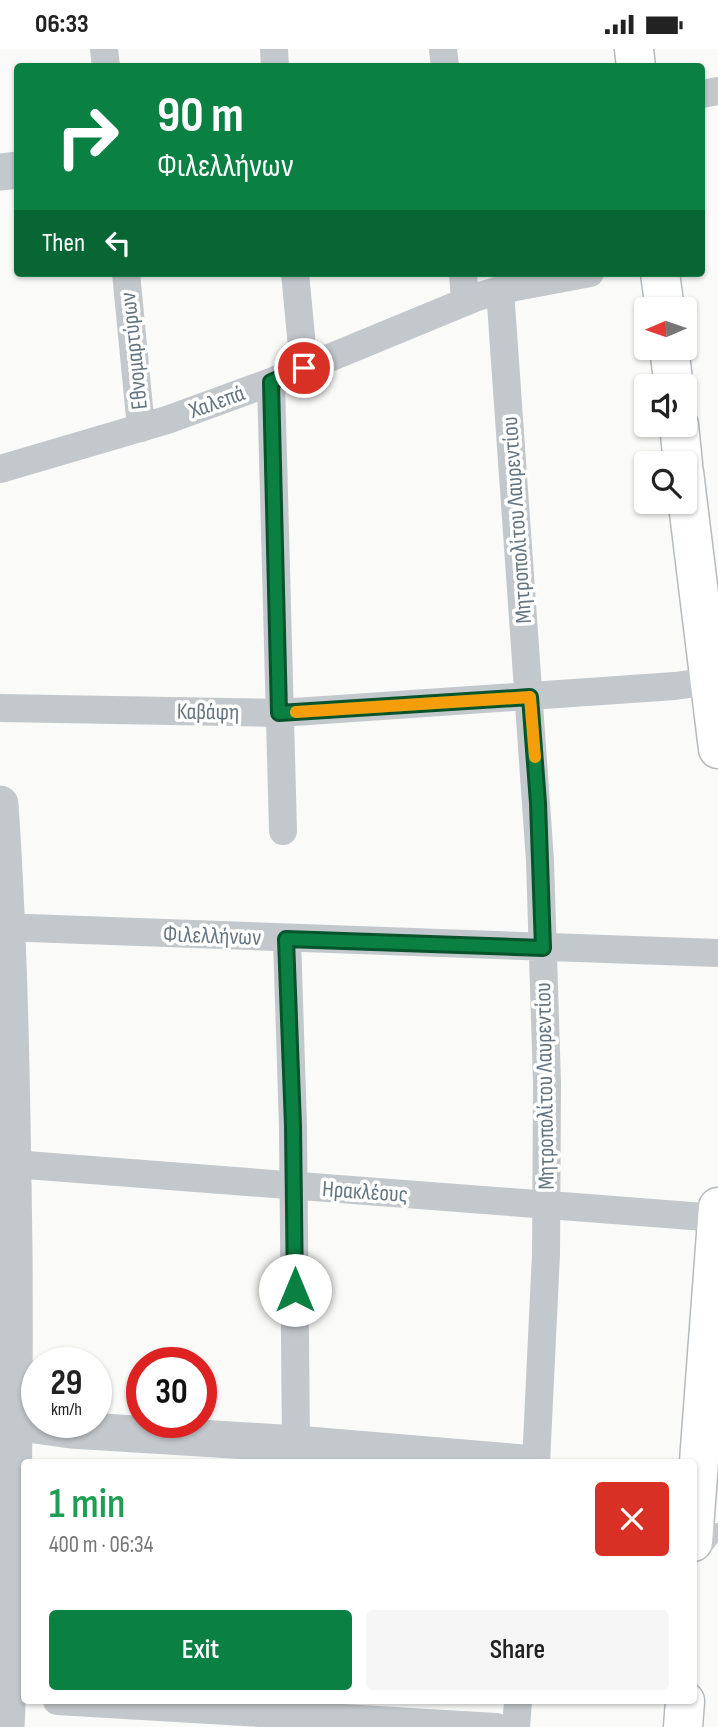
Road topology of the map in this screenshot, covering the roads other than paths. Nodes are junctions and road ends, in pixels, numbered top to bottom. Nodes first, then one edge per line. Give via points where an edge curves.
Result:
1 (126, 277) edge
2 (295, 277) edge
3 (463, 277) edge
4 (569, 277) edge
5 (661, 277) edge
6 (500, 290) junction
7 (663, 297) edge
8 (465, 302) junction
9 (304, 368) junction
10 (271, 382) junction
11 (141, 428) junction
12 (0, 469) edge
13 (690, 514) edge
14 (714, 681) edge
15 (530, 697) junction
16 (0, 708) edge
17 (279, 713) junction
18 (718, 749) edge
19 (0, 804) edge
20 (283, 831) dead end
21 (4, 927) edge
22 (286, 939) junction
23 (543, 948) junction
24 (718, 953) edge
25 (6, 1091) edge
26 (13, 1164) junction
27 (293, 1187) junction
28 (546, 1206) junction
29 (718, 1207) edge
30 (718, 1218) edge
31 (7, 1421) edge
32 (296, 1444) junction
33 (371, 1456) edge
34 (436, 1459) edge
35 (536, 1459) edge
36 (705, 1482) edge
37 (697, 1522) edge
38 (718, 1530) edge
39 (697, 1551) edge
40 (117, 1704) edge
41 (518, 1704) edge
42 (685, 1704) edge
43 (12, 1708) edge
44 (355, 1716) edge
45 (496, 1727) edge
46 (516, 1727) edge
47 (683, 1727) edge

1 - 11 street, Εθνομαρτύρων
2 - 9 street
3 - 8 street
4 - 6 street, Χαλεπά
5 - 7 main road
6 - 8 street, Χαλεπά
6 - 15 street, Μητροπολίτου Λαυρεντίου
8 - 9 street, Χαλεπά
9 - 10 street, Χαλεπά
10 - 11 street, Χαλεπά
10 - 17 street
11 - 12 street, Χαλεπά
13 - 14 main road
14 - 15 street, Καβάφη
14 - 18 main road
15 - 17 street, Καβάφη
15 - 23 street, Μητροπολίτου Λαυρεντίου
16 - 17 street, Καβάφη
17 - 20 street
19 - 21 street
21 - 22 street, Φιλελλήνων
21 - 25 street
22 - 23 street, Φιλελλήνων
22 - 27 street
23 - 24 street, Φιλελλήνων
23 - 28 street, Μητροπολίτου Λαυρεντίου
25 - 26 street
26 - 27 street, Ηρακλέους
26 - 31 street
27 - 28 street, Ηρακλέους
27 - 32 street
28 - 30 street, Ηρακλέους
28 - 35 street, Μητροπολίτου Λαυρεντίου
29 - 30 main road
30 - 36 main road
31 - 32 street via 71,1430
31 - 43 street via 14,1518
32 - 33 street
33 - 34 street
36 - 37 main road
38 - 39 lane
40 - 44 street
41 - 46 street
42 - 47 main road
44 - 45 street

